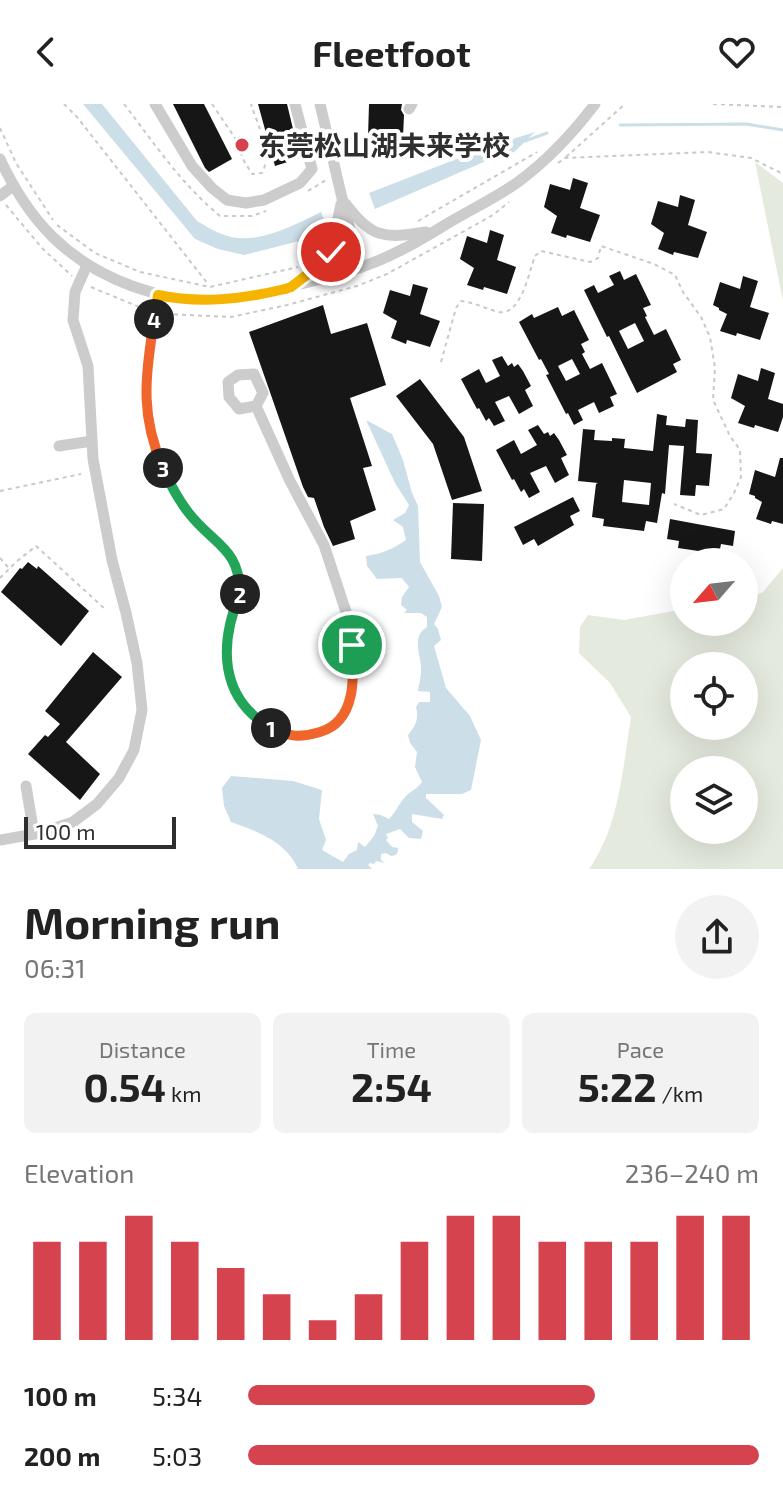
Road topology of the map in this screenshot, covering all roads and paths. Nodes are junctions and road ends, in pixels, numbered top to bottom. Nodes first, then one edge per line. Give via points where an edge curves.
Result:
1 (64, 104) edge
2 (155, 104) edge
3 (212, 104) edge
4 (251, 104) edge
5 (295, 104) edge
6 (320, 104) edge
7 (595, 104) edge
8 (625, 104) edge
9 (713, 104) edge
10 (783, 107) edge
11 (0, 128) edge
12 (556, 150) junction
13 (538, 151) dead end
14 (0, 159) edge
15 (13, 186) junction
16 (0, 196) edge
17 (342, 199) junction
18 (409, 227) dead end
19 (434, 231) junction
20 (87, 265) junction
21 (297, 267) dead end
22 (360, 268) junction
23 (210, 287) junction
24 (291, 287) junction
25 (158, 295) junction
26 (441, 362) dead end
27 (256, 406) dead end
28 (92, 441) junction
29 (59, 446) dead end
30 (81, 474) dead end
31 (0, 491) edge
32 (674, 504) dead end
33 (0, 558) edge
34 (9, 567) junction
35 (0, 578) edge
36 (105, 609) dead end
37 (26, 786) dead end
38 (34, 834) junction
39 (0, 840) edge

1 - 23 path
2 - 5 street via 192,166 227,200 246,203 300,183 312,169
3 - 4 path via 252,174 262,173 267,164
6 - 17 street
7 - 12 street
8 - 12 path via 565,158
9 - 10 path
11 - 23 path via 55,224 95,253 140,272
12 - 19 street via 518,182
13 - 18 path
14 - 15 street
15 - 16 street
15 - 20 street via 29,212
17 - 19 street via 369,230 386,236
17 - 22 street
17 - 24 street via 331,252
19 - 22 street
20 - 25 street
20 - 28 street via 75,292 73,320 88,366
21 - 23 path
22 - 24 street
24 - 25 street via 221,300
25 - 27 street via 146,378 151,438 176,495 236,563 240,595 227,640 234,688 261,722 293,737 308,736 342,718 351,695 350,624 324,545
26 - 32 path via 461,301 511,311 541,251 590,262 598,258 601,246 675,275 710,337 713,400 740,450 741,477 724,509 701,515
28 - 29 street
28 - 38 street via 142,710 134,750 97,804 73,822
30 - 31 path
33 - 34 path
34 - 35 path
34 - 36 path via 36,546
37 - 38 street
38 - 39 street

